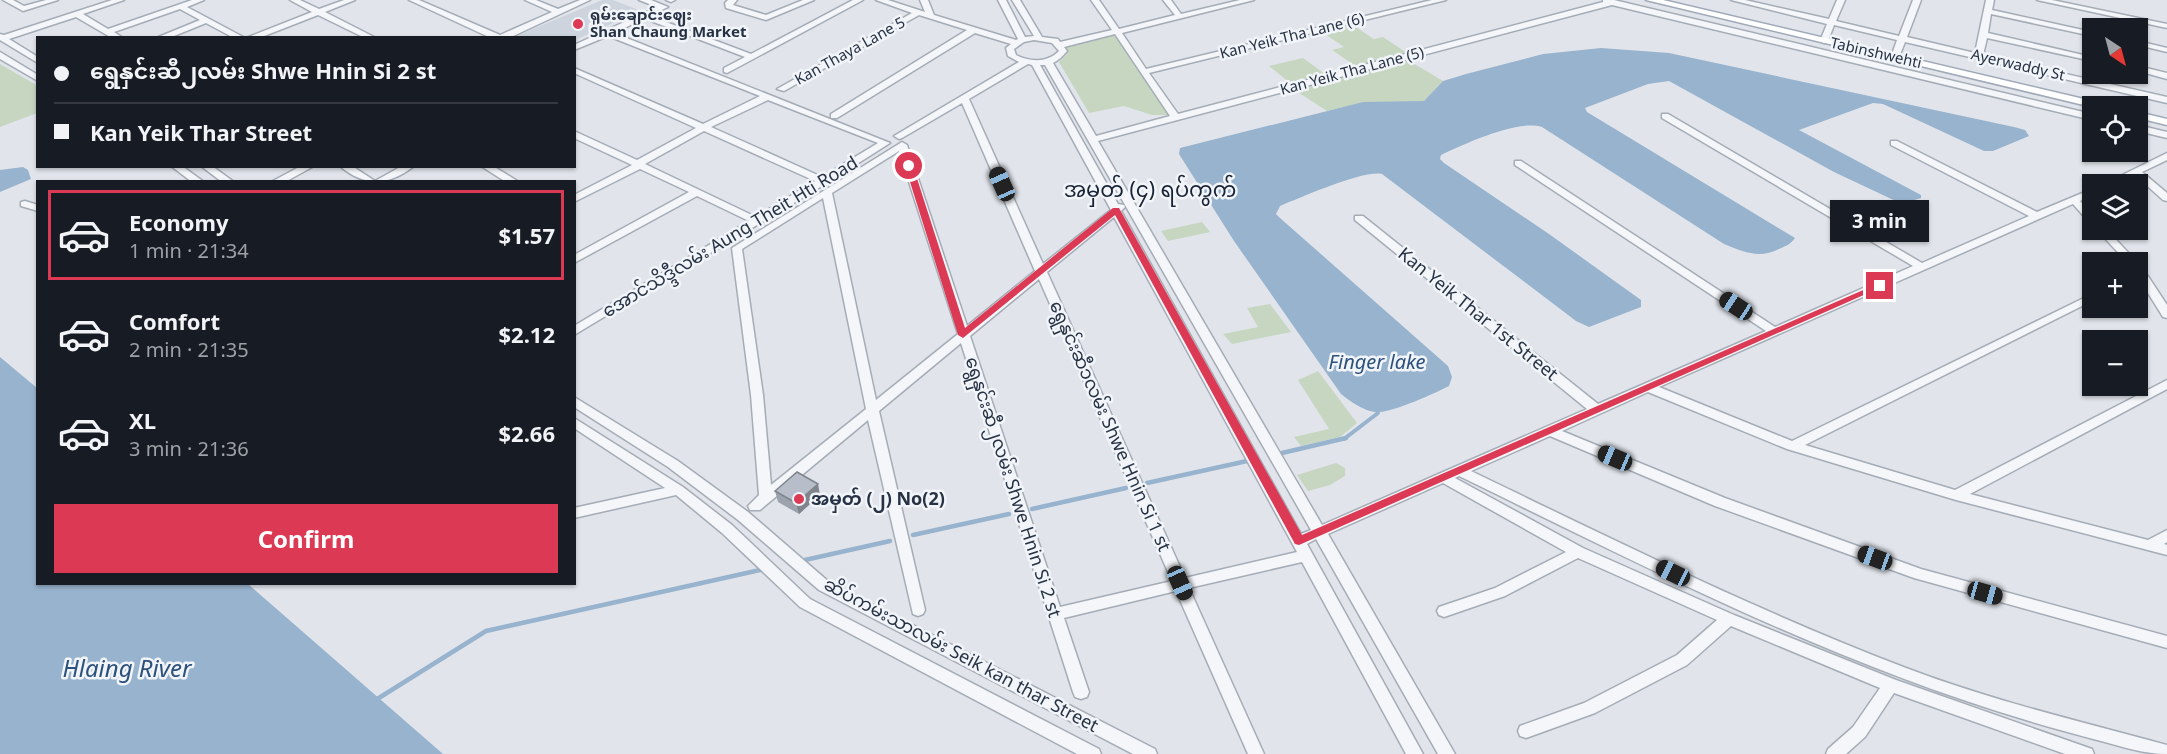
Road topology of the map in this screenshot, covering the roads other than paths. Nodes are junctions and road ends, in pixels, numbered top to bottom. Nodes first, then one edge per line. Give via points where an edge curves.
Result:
1 (7, 0) edge
2 (54, 0) edge
3 (120, 0) edge
4 (200, 0) edge
5 (294, 0) edge
6 (351, 0) edge
7 (413, 0) edge
8 (529, 0) edge
9 (586, 0) edge
10 (643, 0) edge
11 (733, 0) edge
12 (810, 0) edge
13 (859, 0) edge
14 (880, 0) edge
15 (924, 0) edge
16 (1002, 0) edge
17 (1016, 0) edge
18 (1095, 0) edge
19 (1167, 0) edge
20 (1442, 0) edge
21 (1651, 0) edge
22 (1735, 0) edge
23 (1838, 0) edge
24 (1917, 0) edge
25 (1990, 0) edge
26 (2040, 0) edge
27 (2101, 0) edge
28 (1243, 1) edge
29 (1608, 1) edge
30 (181, 7) junction
31 (1988, 11) junction
32 (319, 12) junction
33 (558, 12) junction
34 (919, 12) junction
35 (2100, 12) junction
36 (77, 15) junction
37 (931, 16) junction
38 (1179, 16) junction
39 (208, 20) junction
40 (655, 21) dead end
41 (1832, 22) junction
42 (2167, 27) edge
43 (974, 30) junction
44 (109, 31) junction
45 (1116, 31) junction
46 (2082, 32) edge
47 (608, 33) junction
48 (1984, 35) junction
49 (116, 36) edge
50 (165, 36) edge
51 (237, 36) edge
52 (255, 36) edge
53 (368, 36) edge
54 (495, 36) edge
55 (504, 36) edge
56 (2, 37) edge
57 (1039, 38) junction
58 (1903, 39) junction
59 (1824, 40) junction
60 (1019, 41) junction
61 (1060, 45) junction
62 (2148, 46) edge
63 (576, 47) edge
64 (2167, 50) edge
65 (0, 56) edge
66 (1979, 56) junction
67 (752, 57) junction
68 (1895, 57) junction
69 (2082, 57) edge
70 (36, 60) edge
71 (1036, 62) junction
72 (727, 70) dead end
73 (576, 71) edge
74 (2148, 71) edge
75 (1143, 72) junction
76 (2167, 76) edge
77 (36, 78) edge
78 (781, 89) dead end
79 (768, 96) junction
80 (964, 98) junction
81 (2167, 100) edge
82 (2082, 101) edge
83 (2082, 115) edge
84 (834, 116) dead end
85 (1665, 116) dead end
86 (2148, 117) edge
87 (1176, 118) junction
88 (2167, 122) edge
89 (705, 126) junction
90 (2148, 130) edge
91 (576, 135) edge
92 (2167, 135) edge
93 (901, 141) junction
94 (1092, 141) junction
95 (1894, 143) dead end
96 (2167, 156) edge
97 (1518, 163) dead end
98 (639, 165) junction
99 (178, 168) edge
100 (208, 168) edge
101 (305, 168) edge
102 (347, 168) edge
103 (406, 168) edge
104 (489, 168) edge
105 (2137, 172) junction
106 (2132, 174) edge
107 (196, 180) edge
108 (226, 180) edge
109 (280, 180) edge
110 (368, 180) edge
111 (383, 180) edge
112 (510, 180) edge
113 (826, 186) junction
114 (697, 192) junction
115 (2082, 196) edge
116 (576, 198) edge
117 (2167, 198) edge
118 (2074, 200) junction
119 (1128, 201) junction
120 (25, 204) dead end
121 (36, 207) edge
122 (2082, 208) edge
123 (1116, 210) junction
124 (2037, 216) junction
125 (1359, 218) dead end
126 (758, 221) junction
127 (2111, 240) edge
128 (2123, 252) edge
129 (576, 259) edge
130 (1922, 267) junction
131 (1041, 270) junction
132 (2148, 286) edge
133 (2082, 302) edge
134 (2167, 314) edge
135 (576, 330) edge
136 (1775, 332) junction
137 (963, 335) junction
138 (2167, 384) edge
139 (1649, 388) junction
140 (576, 402) edge
141 (872, 410) junction
142 (1598, 411) junction
143 (576, 423) edge
144 (1551, 431) junction
145 (1792, 446) junction
146 (1460, 471) junction
147 (1444, 478) junction
148 (678, 490) junction
149 (1956, 495) junction
150 (766, 498) junction
151 (755, 506) dead end
152 (576, 513) edge
153 (1320, 532) junction
154 (2167, 534) edge
155 (1299, 541) junction
156 (2149, 546) junction
157 (2167, 550) edge
158 (1578, 552) junction
159 (1306, 555) junction
160 (1180, 583) junction
161 (918, 609) dead end
162 (1444, 610) dead end
163 (1054, 614) junction
164 (1729, 620) junction
165 (2167, 642) edge
166 (1892, 685) junction
167 (1081, 692) dead end
168 (1526, 731) dead end
169 (2167, 752) edge
170 (2075, 753) edge
171 (1093, 754) edge
172 (1149, 754) edge
173 (1256, 754) edge
174 (1415, 754) edge
175 (1447, 754) edge
176 (1834, 754) edge

1 - 2 street via 23,9
3 - 36 street
4 - 30 street
5 - 32 street
6 - 32 street
7 - 54 street
8 - 33 street
9 - 33 street
10 - 47 street via 663,8
11 - 12 street via 729,6 762,18
13 - 67 street
14 - 34 street
15 - 37 street
16 - 60 street
17 - 57 street
18 - 45 street
19 - 38 street
20 - 75 street, Kan Yeik Tha Lane (6)
21 - 59 main road, Tabinshwehti
22 - 41 street, Ayerwaddy St
23 - 41 street
24 - 58 street
25 - 31 street
26 - 35 street
27 - 35 street
28 - 38 street
29 - 83 street
29 - 87 street, Kan Yeik Tha Lane (5)
30 - 39 street
30 - 44 street
31 - 46 street
31 - 48 street
32 - 52 street
32 - 53 street
33 - 55 street
34 - 37 street
34 - 78 street, Kan Thaya Lane 5
35 - 42 street
36 - 44 street
36 - 56 street
37 - 43 street
38 - 45 street
39 - 50 street
39 - 51 street
40 - 67 street
41 - 58 street, Ayerwaddy St
41 - 59 street
43 - 60 street
43 - 84 street
44 - 49 street
45 - 61 street
45 - 75 street
47 - 63 street
47 - 79 street
48 - 66 street
48 - 69 street
56 - 70 street
57 - 60 street
57 - 61 street
58 - 66 street, Ayerwaddy St
58 - 68 street
59 - 68 main road, Tabinshwehti
60 - 71 street via 1009,52 1017,60
61 - 71 street via 1061,55
62 - 64 street
65 - 77 street
66 - 81 street, Ayerwaddy St
67 - 72 street
68 - 82 main road, Tabinshwehti
71 - 80 street
71 - 94 street
71 - 123 street
73 - 89 street
74 - 76 street
75 - 87 street
79 - 89 street
79 - 113 street, အောင်သိဒ္ဒီလမ်း Aung Theit Hti Road via 885,143
80 - 93 street
80 - 131 street, ရွေနှင်းဆီ၁လမ်း Shwe Hnin Si 1 st
85 - 130 street
86 - 88 main road
87 - 94 street, Kan Yeik Tha Lane (5)
89 - 98 street
89 - 113 street
90 - 92 street
91 - 98 street
93 - 113 street
93 - 137 street, ရွေနှင်းဆီ၂လမ်း Shwe Hnin Si 2 st
94 - 119 street
95 - 124 street
96 - 105 street
97 - 136 street
98 - 114 street
98 - 116 street
99 - 107 street
100 - 108 street
101 - 109 street
102 - 110 street
103 - 111 street
104 - 112 street
105 - 106 street
105 - 117 street
113 - 126 street, အောင်သိဒ္ဒီလမ်း Aung Theit Hti Road
113 - 141 street
113 - 150 street via 737,248
114 - 126 street
114 - 129 street
115 - 118 street
118 - 122 street
118 - 124 street
119 - 123 street
119 - 153 street
120 - 121 street
123 - 131 street
123 - 155 street
124 - 130 street
125 - 142 street, Kan Yeik Thar 1st Street
126 - 135 street, အောင်သိဒ္ဒီလမ်း Aung Theit Hti Road
127 - 128 street
130 - 136 street
131 - 137 street
131 - 160 street, ရွေနှင်းဆီ၁လမ်း Shwe Hnin Si 1 st
132 - 134 street
133 - 145 street
136 - 139 street
137 - 141 street
137 - 163 street, ရွေနှင်းဆီ၂လမ်း Shwe Hnin Si 2 st
138 - 149 street
139 - 142 street
139 - 145 street
140 - 172 street, ဆိပ်ကမ်းသာလမ်း Seik kan thar Street via 673,464 743,516 824,586
141 - 150 street
141 - 161 street
142 - 144 street
143 - 148 street, ဆိပ်ကမ်းသာလမ်း Seik kan thar Street
144 - 146 street
144 - 165 street via 1720,502 1918,574
145 - 149 street
146 - 147 street
146 - 169 street via 1737,604 1902,673
147 - 153 street
147 - 158 street
148 - 152 street
148 - 171 street, ဆိပ်ကမ်းသာလမ်း Seik kan thar Street via 727,529 805,603
149 - 156 street
150 - 151 street
153 - 155 street
153 - 175 street
154 - 156 street
155 - 159 street
156 - 157 street
158 - 162 street via 1500,592
158 - 164 street
159 - 160 street
159 - 174 street
160 - 163 street
160 - 173 street, ရွေနှင်းဆီ၁လမ်း Shwe Hnin Si 1 st
163 - 167 street, ရွေနှင်းဆီ၂လမ်း Shwe Hnin Si 2 st
164 - 166 street
164 - 168 street via 1682,660 1589,708
166 - 170 street
166 - 176 street via 1859,732

